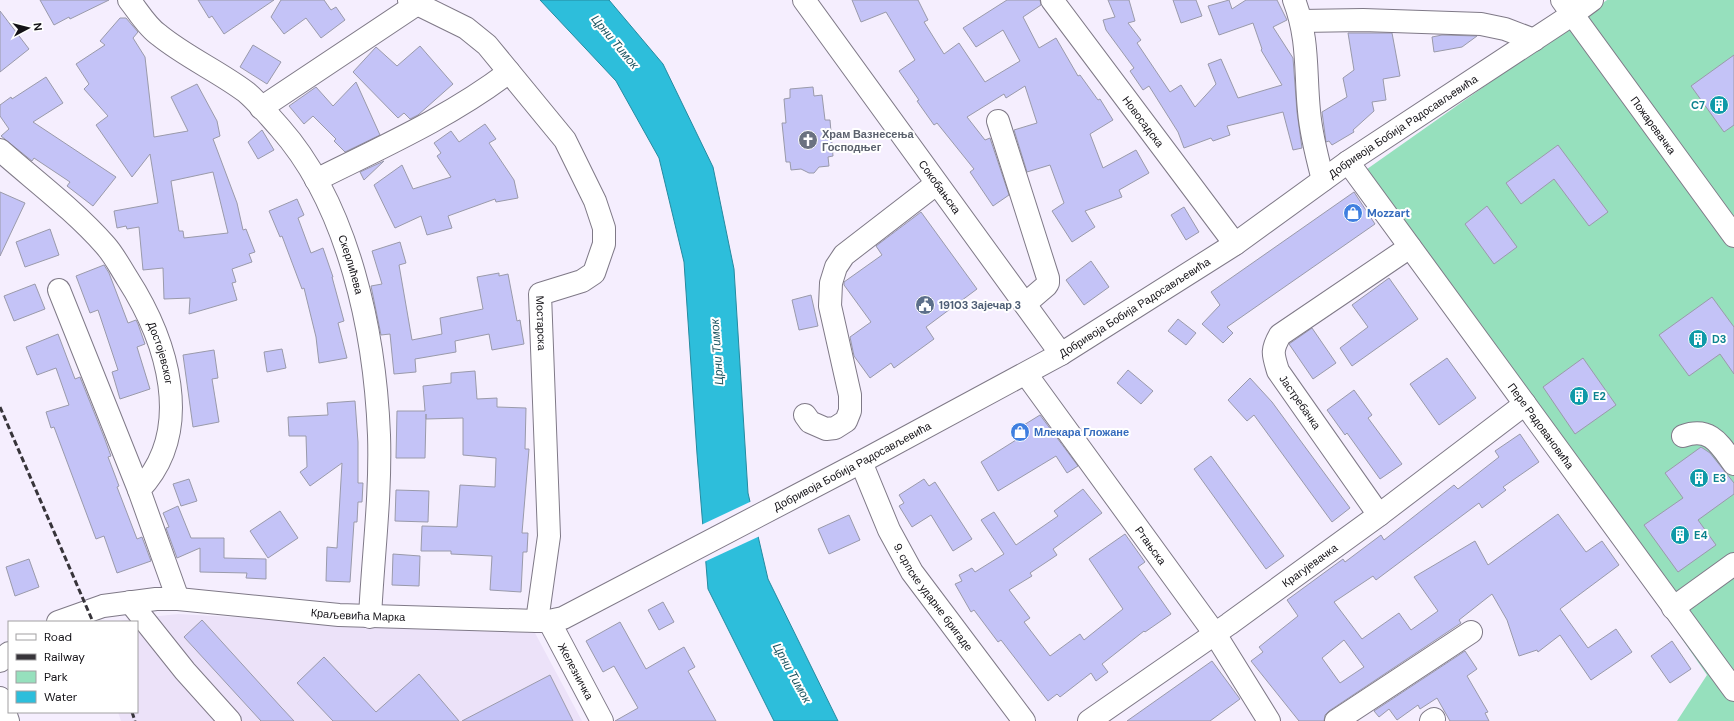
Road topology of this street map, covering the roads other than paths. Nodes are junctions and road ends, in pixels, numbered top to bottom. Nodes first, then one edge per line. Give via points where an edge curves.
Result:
1 (129, 0) edge
2 (804, 0) edge
3 (1052, 0) edge
4 (1294, 0) edge
5 (1592, 0) edge
6 (413, 2) edge
7 (1568, 7) edge
8 (1301, 21) junction
9 (1534, 40) junction
10 (509, 72) junction
11 (261, 108) junction
12 (998, 121) dead end
13 (0, 150) edge
14 (1348, 162) junction
15 (316, 180) junction
16 (1323, 180) junction
17 (936, 184) junction
18 (1734, 236) edge
19 (1235, 244) junction
20 (1410, 247) junction
21 (59, 290) dead end
22 (1025, 304) junction
23 (1061, 354) junction
24 (1026, 374) junction
25 (1525, 404) junction
26 (805, 415) dead end
27 (1684, 436) dead end
28 (861, 462) junction
29 (1734, 464) edge
30 (139, 490) junction
31 (1379, 515) junction
32 (1734, 564) edge
33 (651, 573) joint
34 (178, 599) junction
35 (130, 602) junction
36 (1673, 608) junction
37 (370, 617) junction
38 (61, 621) edge
39 (543, 621) junction
40 (1471, 632) dead end
41 (1215, 634) junction
42 (8, 654) edge
43 (0, 660) edge
44 (1734, 690) edge
45 (0, 698) edge
46 (8, 721) edge
47 (230, 721) edge
48 (602, 721) edge
49 (1024, 721) edge
50 (1089, 721) edge
51 (1269, 721) edge
52 (1336, 721) edge

1 - 11 street, Скерлићева via 158,35 246,92
2 - 17 street, Сокобањска
3 - 19 street, Новосадска
4 - 8 street
5 - 7 street, Добривоја Бобија Радосављевића
6 - 10 street, Мостарска via 466,28 487,45
6 - 11 street
7 - 9 street, Добривоја Бобија Радосављевића
7 - 18 street, Пожаревачка
8 - 9 street via 1363,20 1481,24 1505,29
8 - 16 street via 1306,45 1314,148
9 - 14 street, Добривоја Бобија Радосављевића
10 - 15 street via 486,89 412,132
10 - 39 street, Мостарска via 565,140 595,201 604,228 604,244 594,273 582,281 540,294 549,536
11 - 15 street, Скерлићева via 282,130
12 - 22 street via 1048,278 1046,286
13 - 30 street, Достојевског via 107,247 135,289 147,313 166,366 172,411 164,451 156,469
14 - 16 street, Добривоја Бобија Радосављевића
14 - 20 street, Пере Радовановића
15 - 37 street, Скерлићева via 349,254 357,282 374,373 379,435
16 - 19 street, Добривоја Бобија Радосављевића
17 - 22 street, Сокобањска
17 - 26 street via 844,255 836,267 831,283 830,306 850,395 850,411 846,421 826,430 810,422
19 - 23 street, Добривоја Бобија Радосављевића
20 - 25 street, Пере Радовановића
20 - 31 street, Јастребачка via 1280,335 1273,346 1278,372
21 - 30 street
22 - 23 street, Сокобањска
23 - 24 street, Добривоја Бобија Радосављевића
24 - 28 street, Добривоја Бобија Радосављевића
24 - 41 street, Ртањска
25 - 31 street, Крагујевачка
25 - 36 street, Пере Радовановића
27 - 29 street via 1697,433 1712,437
28 - 33 street, Добривоја Бобија Радосављевића
28 - 49 street, 9. српске ударне бригаде via 889,530 912,572
30 - 34 street
31 - 41 street, Крагујевачка
32 - 36 street
33 - 39 street, Краљевића Марка via 577,611
34 - 35 street, Краљевића Марка
34 - 37 street, Краљевића Марка
35 - 38 street, Краљевића Марка via 103,606
35 - 47 street via 185,671
36 - 44 street, Пере Радовановића
37 - 39 street, Краљевића Марка
39 - 48 street, Железничка
40 - 52 street
41 - 50 street, Крагујевачка
41 - 51 street, Ртањска
42 - 43 street
45 - 46 street

